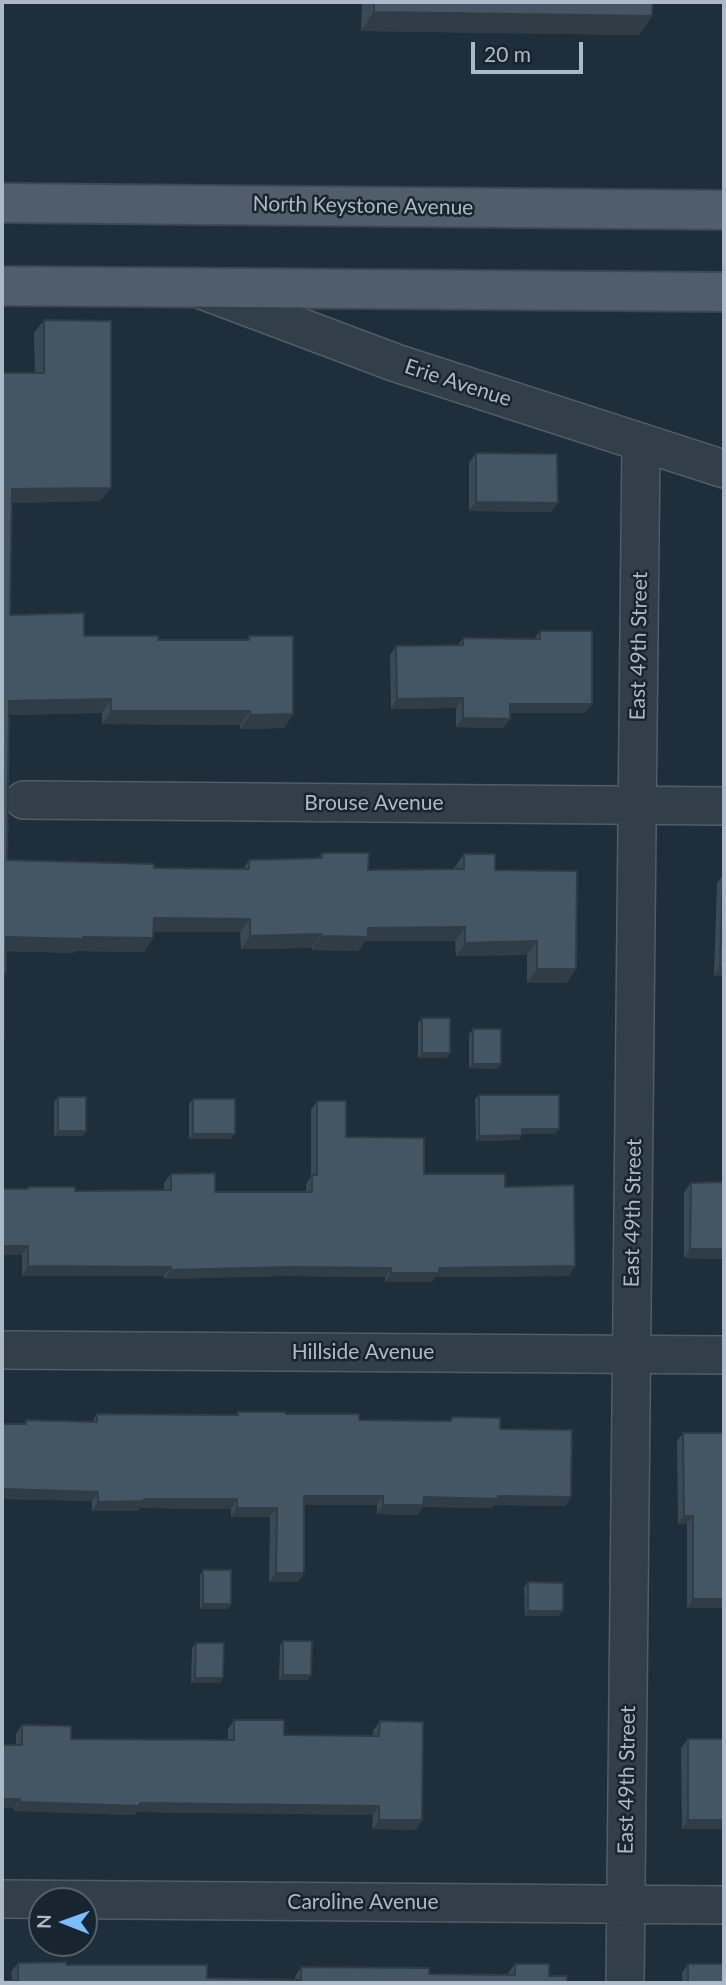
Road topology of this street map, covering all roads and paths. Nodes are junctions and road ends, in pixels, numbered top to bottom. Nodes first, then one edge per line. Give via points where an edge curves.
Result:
1 (2, 203) edge
2 (724, 211) edge
3 (2, 286) edge
4 (195, 288) junction
5 (724, 292) edge
6 (641, 442) junction
7 (724, 469) edge
8 (24, 800) dead end
9 (637, 805) junction
10 (724, 806) edge
11 (2, 1350) edge
12 (632, 1354) junction
13 (724, 1355) edge
14 (2, 1899) edge
15 (626, 1904) junction
16 (724, 1905) edge
17 (625, 1983) edge

1 - 2 main road, North Keystone Avenue
3 - 4 main road
4 - 5 main road
4 - 6 street, Erie Avenue via 396,363
6 - 7 street, Erie Avenue
6 - 9 street, East 49th Street
8 - 9 street, Brouse Avenue
9 - 10 street, Brouse Avenue
9 - 12 street, East 49th Street
11 - 12 street, Hillside Avenue
12 - 13 street, Hillside Avenue
12 - 15 street, East 49th Street
14 - 15 street, Caroline Avenue
15 - 16 street, Caroline Avenue
15 - 17 street, East 49th Street

